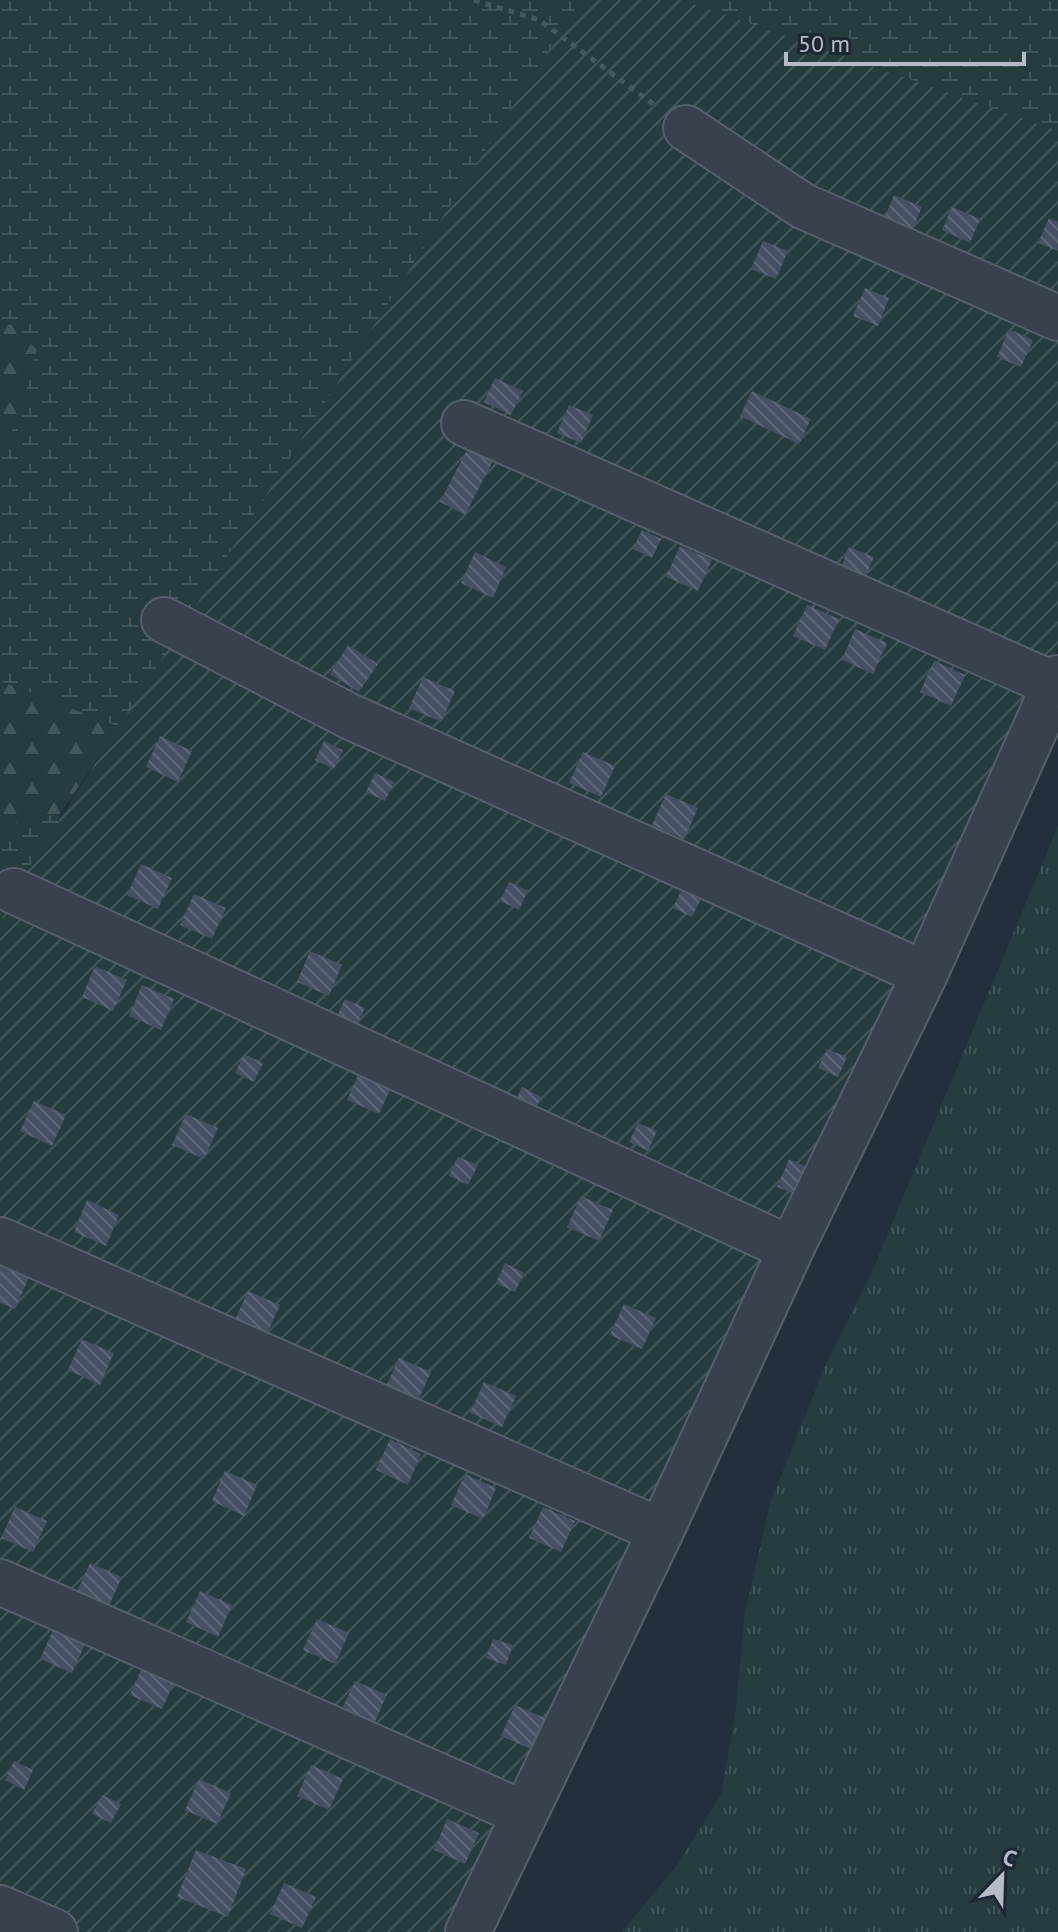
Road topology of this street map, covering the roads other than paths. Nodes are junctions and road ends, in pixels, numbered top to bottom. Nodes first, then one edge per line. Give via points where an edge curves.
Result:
1 (686, 128) road end
2 (1058, 318) edge
3 (464, 423) dead end
4 (164, 620) dead end
5 (1056, 682) edge
6 (14, 891) dead end
7 (925, 974) junction
8 (0, 1240) edge
9 (791, 1249) junction
10 (661, 1531) junction
11 (0, 1582) edge
12 (525, 1814) junction
13 (0, 1908) edge
14 (55, 1932) edge
15 (468, 1932) edge

1 - 2 street via 803,206
3 - 5 street
4 - 7 street via 351,717
5 - 7 street
6 - 9 street
7 - 9 street
8 - 10 street
9 - 10 street
10 - 12 street
11 - 12 street
12 - 15 street
13 - 14 street

